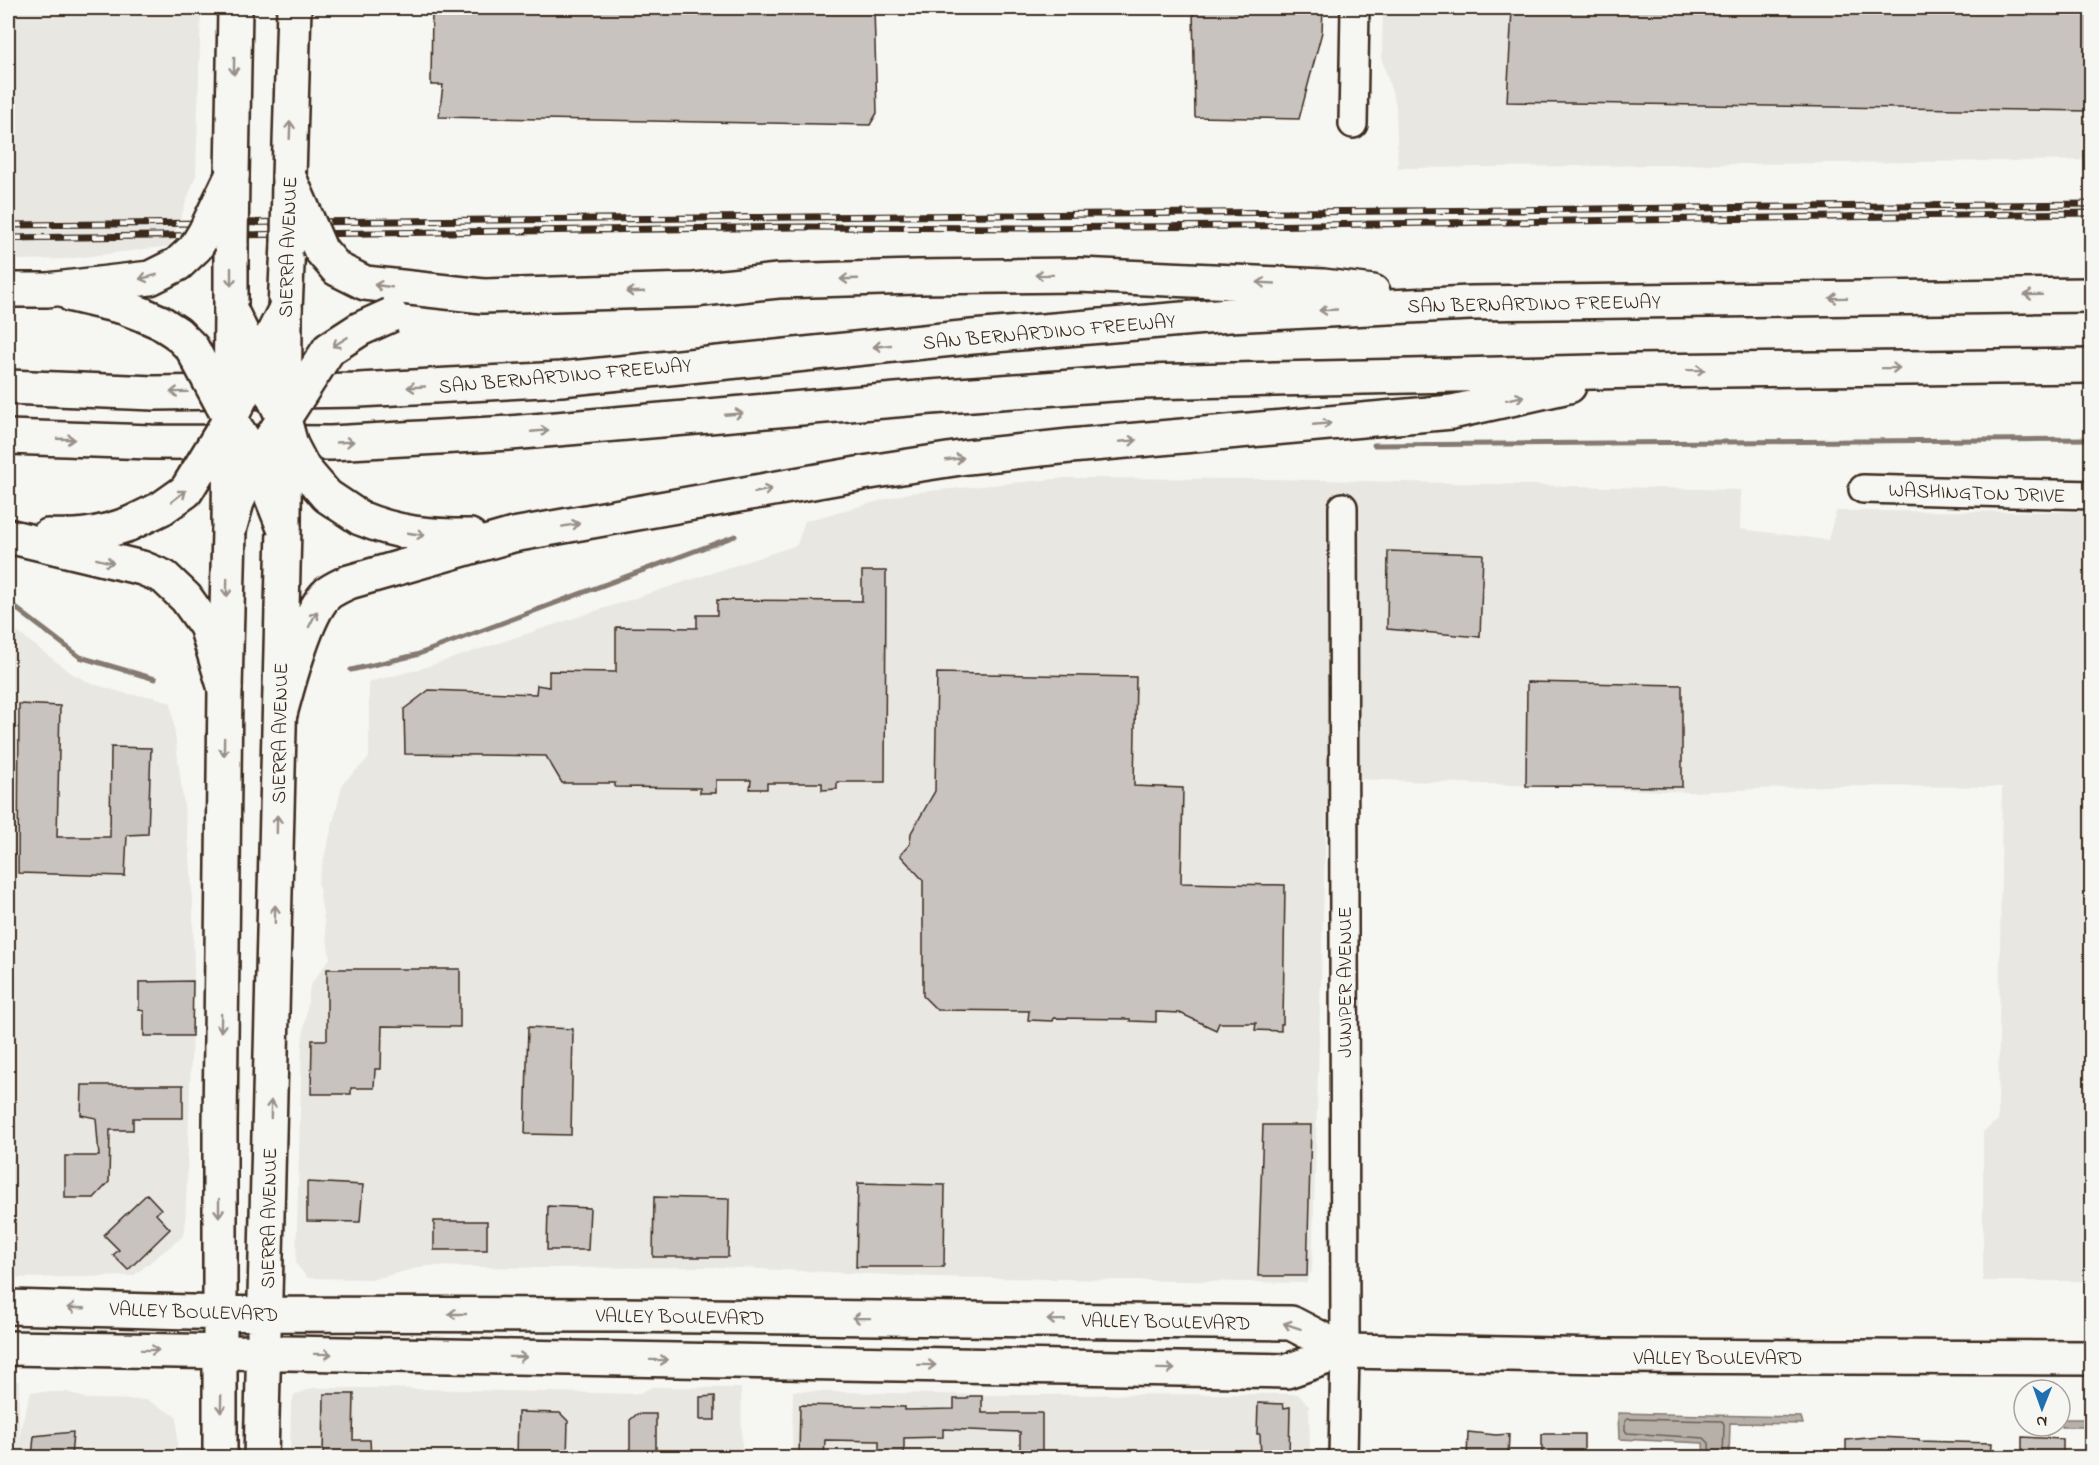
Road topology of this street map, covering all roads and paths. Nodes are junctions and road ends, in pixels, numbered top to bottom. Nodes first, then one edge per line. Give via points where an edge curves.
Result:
1 (235, 8) edge
2 (294, 8) edge
3 (1355, 8) edge
4 (1353, 124) dead end
5 (232, 176) junction
6 (289, 177) junction
7 (8, 290) edge
8 (47, 290) junction
9 (2091, 295) edge
10 (483, 296) junction
11 (1470, 303) junction
12 (285, 310) junction
13 (231, 311) junction
14 (2091, 366) edge
15 (257, 368) junction
16 (1638, 371) junction
17 (8, 387) edge
18 (230, 419) junction
19 (284, 419) junction
20 (8, 438) edge
21 (257, 460) junction
22 (1863, 489) dead end
23 (2091, 495) edge
24 (1343, 507) dead end
25 (284, 528) junction
26 (229, 530) junction
27 (513, 535) junction
28 (8, 536) edge
29 (225, 689) junction
30 (279, 714) junction
31 (8, 1306) edge
32 (219, 1312) junction
33 (266, 1314) junction
34 (8, 1348) edge
35 (221, 1351) junction
36 (1345, 1351) junction
37 (264, 1353) junction
38 (2091, 1358) edge
39 (220, 1458) edge
40 (261, 1458) edge
41 (1343, 1458) edge

1 -> 5 main road
6 -> 2 main road, SIERRA AVENUE
3 - 4 street
5 -> 8 main road, bridge via 205,232 178,264 150,278
5 -> 13 main road, bridge
10 -> 6 main road, bridge via 364,283 337,269 320,249
6 - 12 main road, SIERRA AVENUE, bridge
7 - 8 main road
8 - 18 main road, bridge via 123,307 177,333 192,348
9 -> 11 main road, SAN BERNARDINO FREEWAY
11 -> 10 main road via 1323,286 1079,275 778,281 694,290
10 -> 19 main road, bridge via 391,315 329,349
11 -> 17 main road, SAN BERNARDINO FREEWAY via 1229,315 561,379 359,390 154,393
12 - 15 main road, bridge
12 - 19 main road, SIERRA AVENUE, bridge
13 - 15 main road, bridge
13 - 18 main road, bridge
16 -> 14 main road
15 - 18 main road, bridge
15 - 19 main road, bridge
20 -> 16 main road via 331,443 510,433 1141,382
27 -> 16 main road via 967,457 1452,412
18 - 21 main road, bridge
18 - 26 main road, bridge
28 -> 18 main road, bridge via 102,534 162,508 186,491
19 - 21 main road, bridge
19 - 25 main road, SIERRA AVENUE, bridge
19 -> 27 main road, bridge via 303,468 327,496 360,518 421,535
21 - 25 main road, bridge
21 - 26 main road, bridge
22 - 23 street, WASHINGTON DRIVE
24 - 36 street, JUNIPER AVENUE
25 - 30 main road, SIERRA AVENUE
26 -> 29 main road
30 -> 27 main road via 301,643 328,593 349,582
28 -> 29 main road via 142,568 164,577 186,598 206,626
29 -> 32 main road
33 -> 30 main road, SIERRA AVENUE
32 -> 31 main road, VALLEY BOULEVARD
32 - 33 main road, VALLEY BOULEVARD
32 - 35 main road
36 -> 33 main road, VALLEY BOULEVARD via 1291,1323
33 - 37 main road, SIERRA AVENUE
34 -> 35 main road, VALLEY BOULEVARD
35 - 37 main road, VALLEY BOULEVARD
35 -> 39 main road
37 -> 36 main road, VALLEY BOULEVARD via 1287,1371
36 - 38 main road, VALLEY BOULEVARD
36 - 41 street, JUNIPER AVENUE
37 - 40 main road, SIERRA AVENUE

